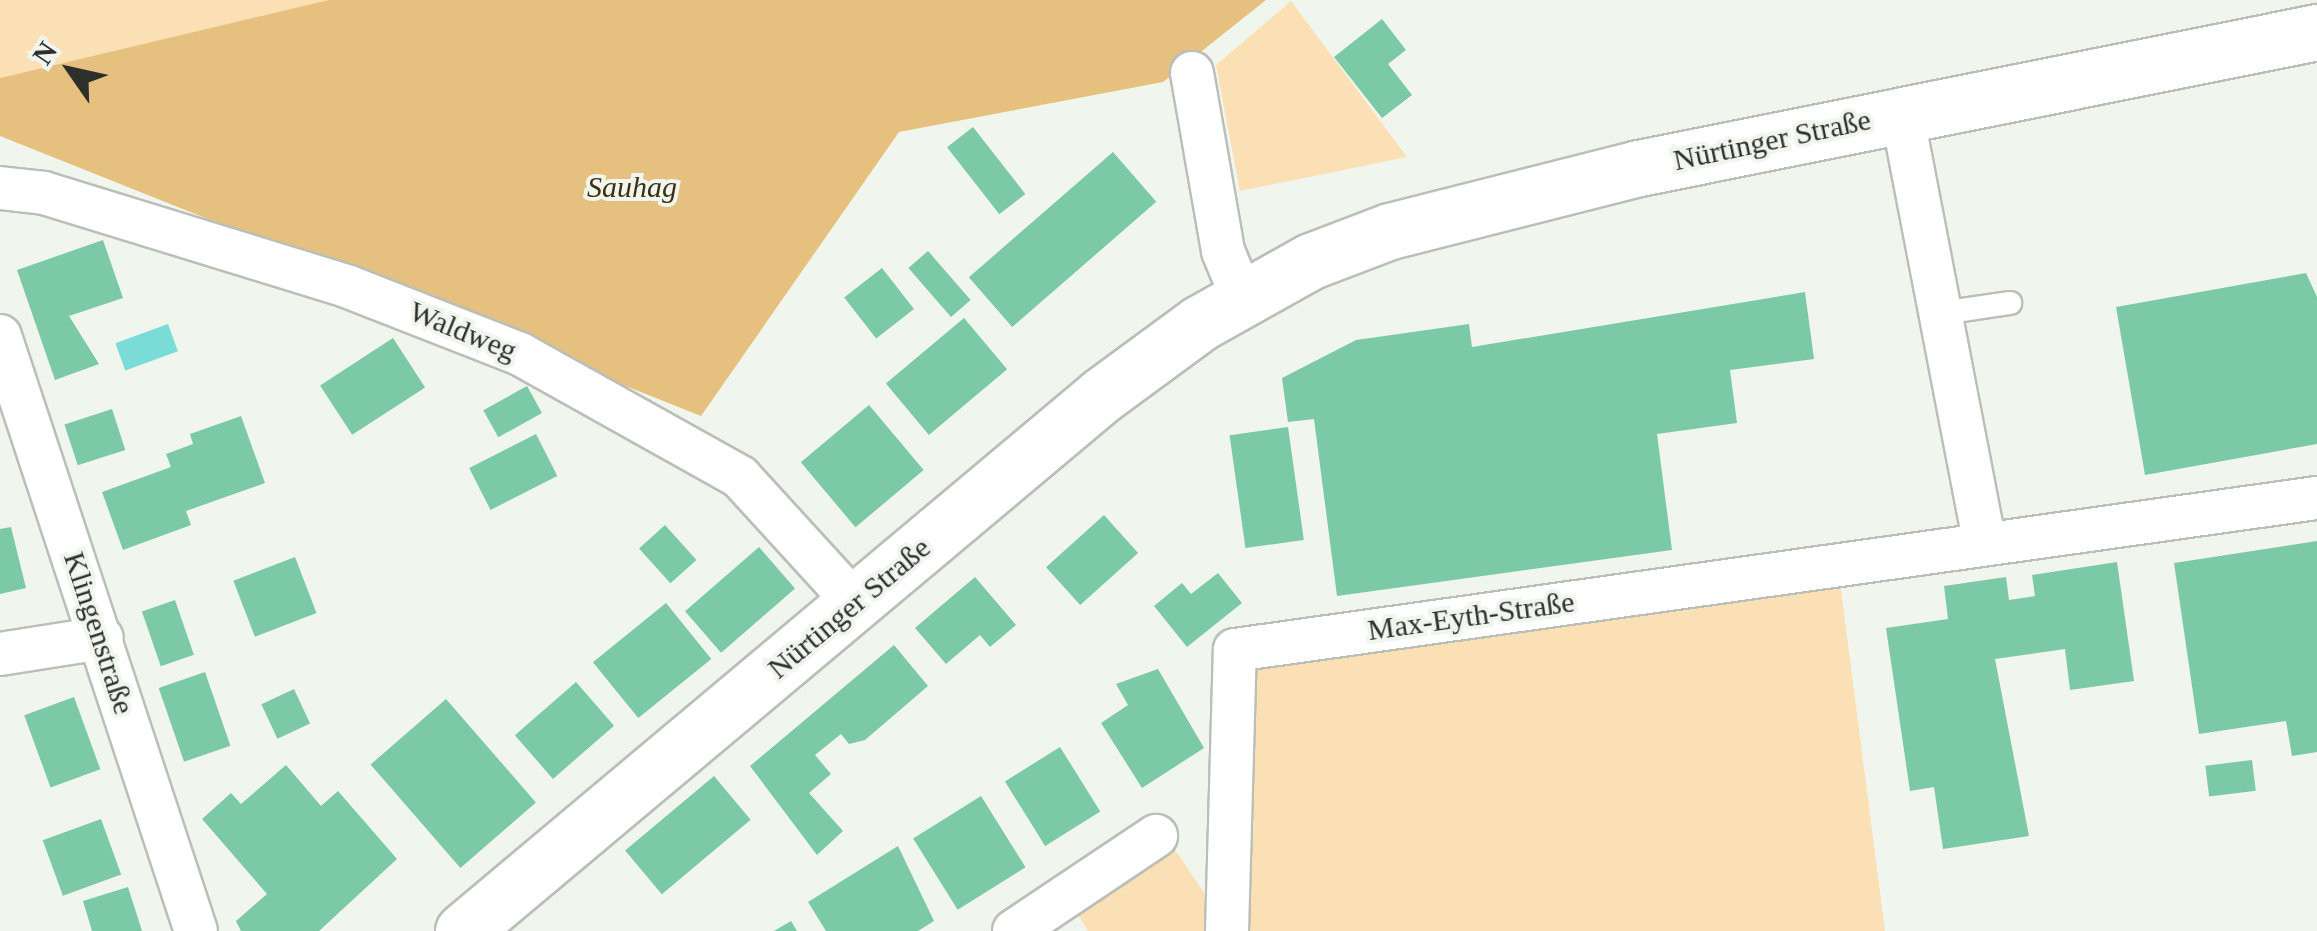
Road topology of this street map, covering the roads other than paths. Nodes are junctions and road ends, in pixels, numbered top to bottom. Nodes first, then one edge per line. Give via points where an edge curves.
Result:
1 (2317, 32) edge
2 (1192, 73) dead end
3 (1902, 114) junction
4 (0, 188) edge
5 (1242, 297) junction
6 (2010, 303) dead end
7 (1942, 312) junction
8 (0, 336) edge
9 (2317, 498) edge
10 (1984, 543) junction
11 (855, 603) junction
12 (102, 638) junction
13 (0, 654) edge
14 (1156, 836) dead end
15 (196, 931) edge
16 (463, 931) edge
17 (1014, 931) edge
18 (1227, 931) edge

1 - 3 main road, Nürtinger Straße
2 - 5 street via 1224,251
3 - 5 main road, Nürtinger Straße via 1390,230
3 - 7 street
4 - 11 street, Waldweg via 44,193 349,288 552,369 740,477
5 - 11 main road, Nürtinger Straße via 1102,395
6 - 7 lane
7 - 10 street
8 - 12 street, Klingenstraße
9 - 10 street, Max-Eyth-Straße
10 - 18 street, Max-Eyth-Straße via 1235,650
11 - 16 main road, Nürtinger Straße
12 - 13 street
12 - 15 street, Klingenstraße
14 - 17 street

